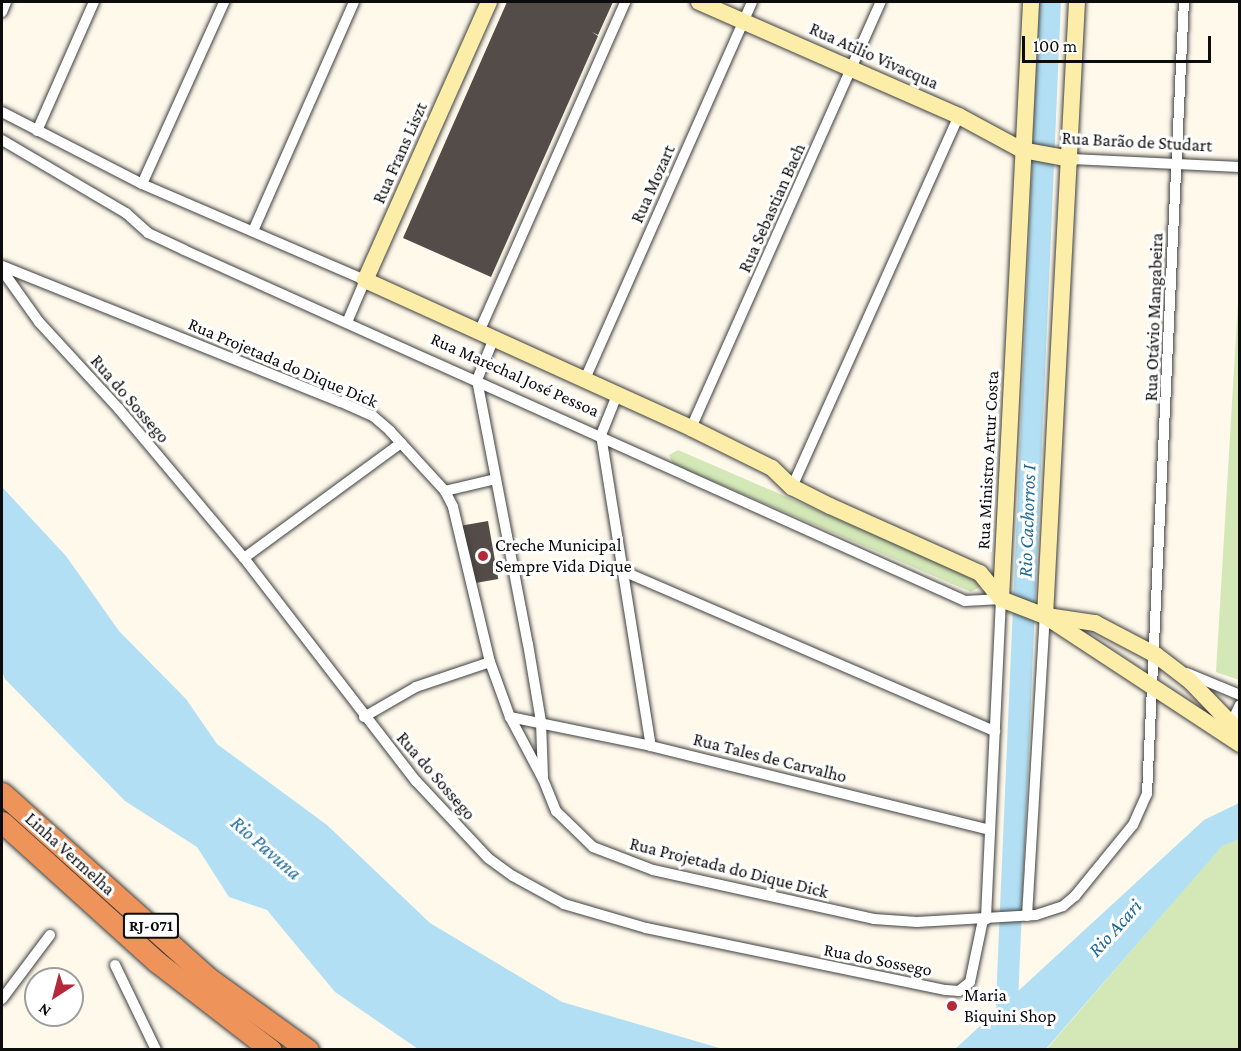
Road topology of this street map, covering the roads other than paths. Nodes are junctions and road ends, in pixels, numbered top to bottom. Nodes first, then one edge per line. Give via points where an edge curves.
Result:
1 (6, 2) edge
2 (94, 2) edge
3 (224, 2) edge
4 (354, 2) edge
5 (489, 2) edge
6 (625, 2) edge
7 (699, 2) edge
8 (752, 2) edge
9 (881, 2) edge
10 (1031, 2) edge
11 (1077, 2) edge
12 (1184, 2) edge
13 (2, 12) edge
14 (743, 21) junction
15 (853, 67) junction
16 (2, 112) edge
17 (959, 116) junction
18 (37, 131) junction
19 (2, 140) edge
20 (1027, 151) junction
21 (1066, 159) junction
22 (1177, 163) junction
23 (1239, 167) edge
24 (142, 184) junction
25 (253, 231) junction
26 (2, 268) edge
27 (365, 280) junction
28 (348, 320) junction
29 (487, 335) junction
30 (585, 379) junction
31 (477, 380) junction
32 (617, 395) junction
33 (691, 428) junction
34 (601, 435) junction
35 (401, 443) junction
36 (496, 479) junction
37 (792, 487) junction
38 (445, 491) junction
39 (244, 558) junction
40 (625, 572) junction
41 (1007, 601) junction
42 (1038, 614) junction
43 (1157, 633) junction
44 (1139, 645) junction
45 (1156, 654) junction
46 (490, 662) junction
47 (1175, 668) junction
48 (1154, 688) junction
49 (1239, 695) edge
50 (1239, 705) edge
51 (364, 717) junction
52 (510, 717) junction
53 (541, 722) junction
54 (1231, 730) edge
55 (995, 731) junction
56 (1239, 744) edge
57 (651, 746) junction
58 (543, 779) junction
59 (2, 793) edge
60 (2, 822) edge
61 (990, 830) junction
62 (1023, 917) junction
63 (1000, 919) joint
64 (985, 920) junction
65 (50, 936) dead end
66 (115, 965) dead end
67 (2, 999) edge
68 (156, 1050) edge
69 (270, 1050) edge
70 (308, 1050) edge

1 - 13 street
2 - 18 street
3 - 24 street
4 - 25 street
5 - 27 street, Rua Frans Liszt
6 - 29 street
7 - 14 street, Rua Atilio Vivacqua
8 - 14 street, Rua Mozart
9 - 15 street, Rua Sebastian Bach
10 - 20 street, Rua Ministro Artur Costa
11 - 21 street
12 - 22 street, Rua Otávio Mangabeira
14 - 15 street, Rua Atilio Vivacqua
14 - 30 street, Rua Mozart
15 - 17 street, Rua Atilio Vivacqua
15 - 33 street, Rua Sebastian Bach
16 - 18 street, Rua Marechal José Pessoa
17 - 20 street, Rua Atilio Vivacqua
17 - 37 street
18 - 24 street, Rua Marechal José Pessoa
19 - 28 street, Rua Marechal José Pessoa via 126,213 148,233
20 - 21 street, Rua Barão de Studart
20 - 41 street, Rua Ministro Artur Costa
21 - 22 street, Rua Barão de Studart
21 - 42 street
22 - 23 street, Rua Barão de Studart
22 - 43 street, Rua Otávio Mangabeira
24 - 25 street, Rua Marechal José Pessoa
25 - 27 street, Rua Marechal José Pessoa
26 - 35 street, Rua Projetada do Dique Dick via 372,416
26 - 39 street, Rua do Sossego via 39,322
27 - 28 street, Rua Frans Liszt
27 - 29 street, Rua Marechal José Pessoa
28 - 31 street, Rua Marechal José Pessoa
29 - 30 street, Rua Marechal José Pessoa
29 - 31 street
30 - 32 street, Rua Marechal José Pessoa
31 - 34 street, Rua Marechal José Pessoa
31 - 36 street
32 - 33 street, Rua Marechal José Pessoa
32 - 34 street
33 - 37 street, Rua Marechal José Pessoa via 772,468
34 - 40 street
34 - 41 street, Rua Marechal José Pessoa via 965,601
35 - 38 street, Rua Projetada do Dique Dick
35 - 39 street
36 - 38 street
36 - 53 street
37 - 41 street, Rua Marechal José Pessoa via 980,573
38 - 46 street, Rua Projetada do Dique Dick via 453,507
39 - 51 street, Rua do Sossego
40 - 55 street
40 - 57 street
41 - 42 street, Rua Marechal José Pessoa
41 - 55 street, Rua Ministro Artur Costa
42 - 44 street, Rua Marechal José Pessoa via 1086,620
42 - 48 street, Rua Marechal José Pessoa
42 - 62 street
43 - 44 street
43 - 45 street, Rua Otávio Mangabeira
44 - 45 street, Rua Marechal José Pessoa
45 - 47 street, Rua Marechal José Pessoa
45 - 48 street, Rua Otávio Mangabeira
46 - 51 street via 416,687
46 - 52 street, Rua Projetada do Dique Dick
47 - 49 street
47 - 54 street, Rua Marechal José Pessoa
48 - 54 street, Rua Marechal José Pessoa
48 - 62 street, Rua Otávio Mangabeira via 1148,794 1140,813 1074,896 1051,911
50 - 54 street
51 - 64 street, Rua do Sossego via 423,790 488,858 564,904 669,933 959,991 970,982
52 - 53 street, Rua Tales de Carvalho
52 - 58 street, Rua Projetada do Dique Dick
53 - 57 street, Rua Tales de Carvalho
53 - 58 street
54 - 56 street, Rua Marechal José Pessoa
55 - 61 street, Rua Ministro Artur Costa
57 - 61 street, Rua Tales de Carvalho
58 - 64 street, Rua Projetada do Dique Dick via 556,811 593,847 653,870 874,919
59 - 70 highway, Linha Vermelha / RJ-071 via 207,977
60 - 69 highway, Linha Vermelha / RJ-071 via 157,962
61 - 64 street, Rua Ministro Artur Costa
62 - 63 street, Rua Otávio Mangabeira
63 - 64 street, Rua Projetada do Dique Dick
65 - 67 street
66 - 68 street

